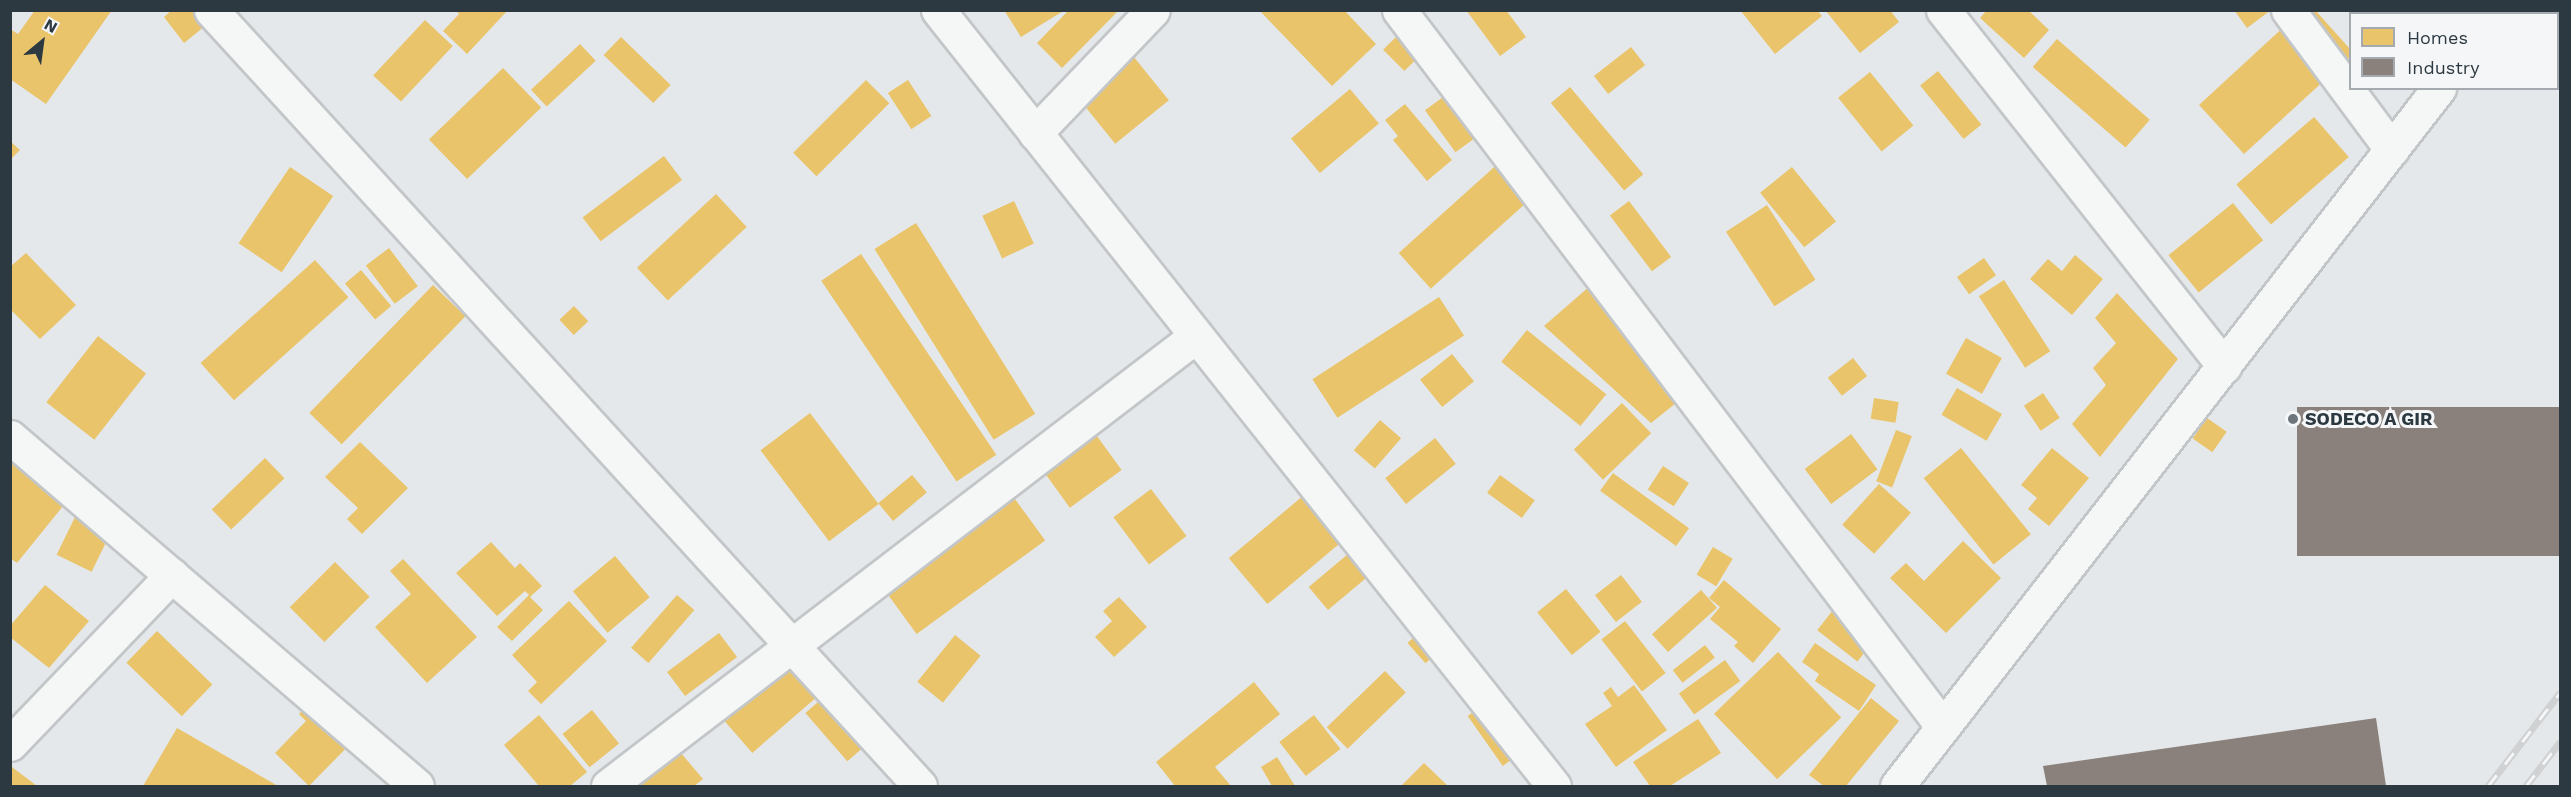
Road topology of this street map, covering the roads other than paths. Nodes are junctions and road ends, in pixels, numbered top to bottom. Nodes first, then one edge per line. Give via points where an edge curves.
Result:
1 (211, 10) edge
2 (938, 10) edge
3 (1153, 10) edge
4 (1399, 10) edge
5 (1943, 10) edge
6 (2288, 10) edge
7 (2437, 90) edge
8 (1035, 133) junction
9 (2392, 150) junction
10 (1196, 336) junction
11 (2224, 366) junction
12 (10, 437) edge
13 (172, 575) junction
14 (792, 646) junction
15 (1943, 727) junction
16 (10, 744) edge
17 (417, 786) edge
18 (608, 786) edge
19 (920, 786) edge
20 (1554, 786) edge
21 (1897, 786) edge

1 - 14 street
2 - 8 street
3 - 8 street
4 - 15 street
5 - 11 street
6 - 9 street
7 - 9 street
8 - 10 street
9 - 11 street
10 - 14 street
10 - 20 street
11 - 15 street
12 - 13 street
13 - 16 street
13 - 17 street
14 - 18 street
14 - 19 street
15 - 21 street

